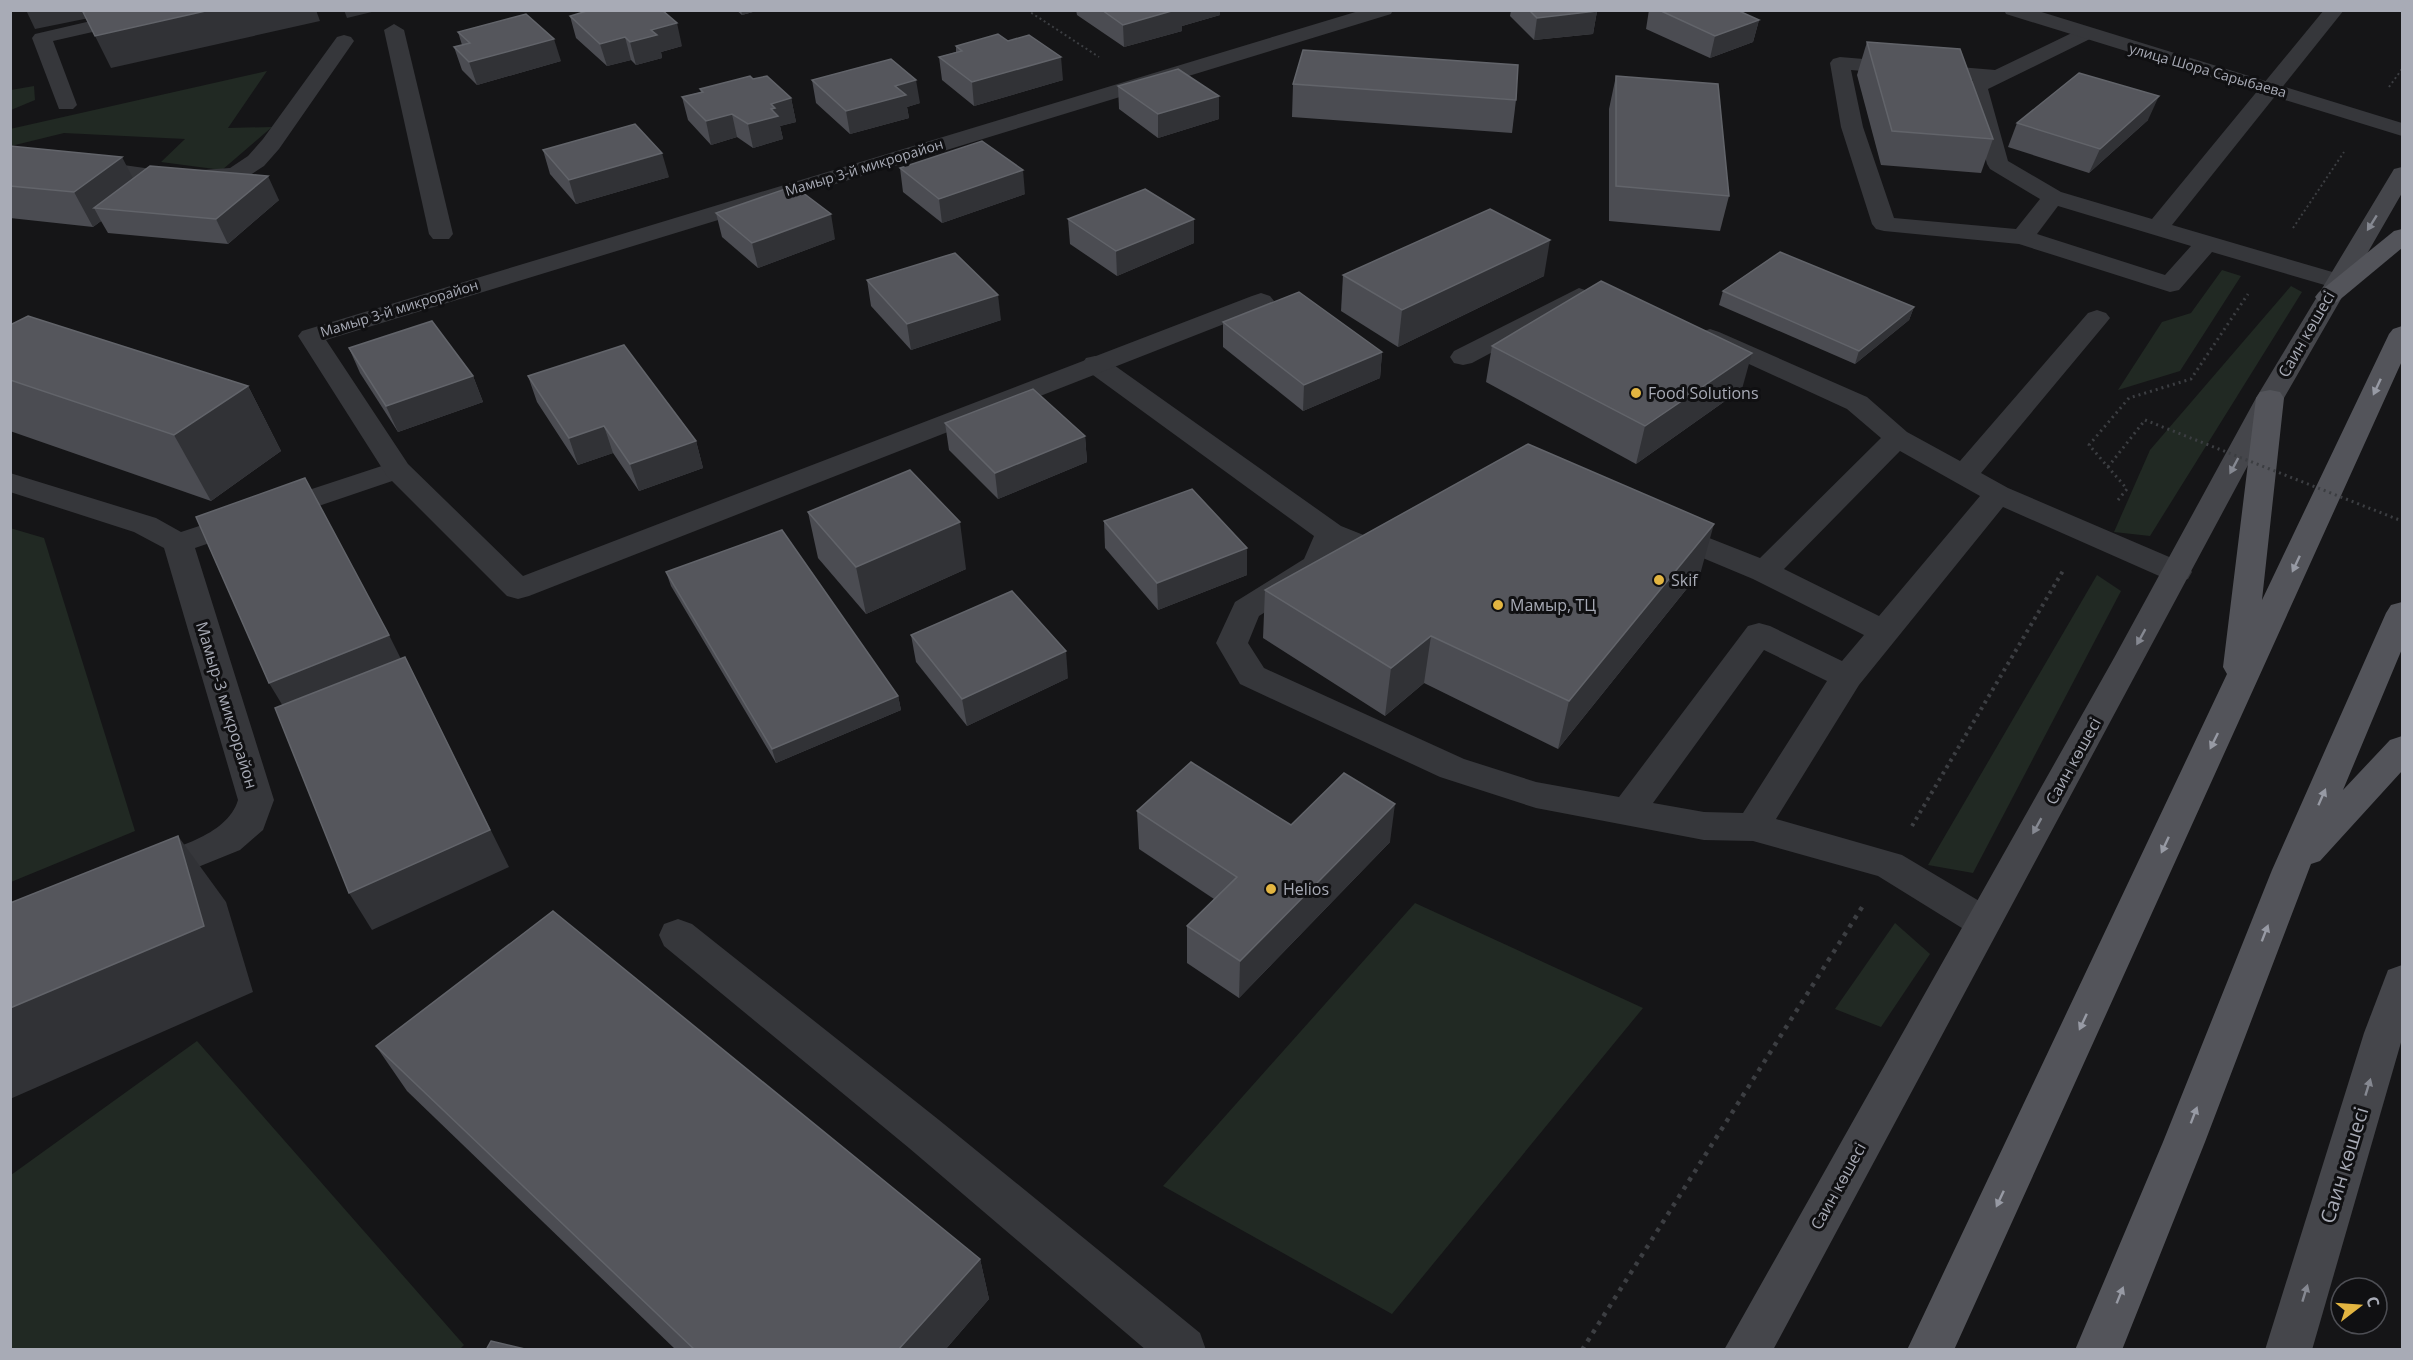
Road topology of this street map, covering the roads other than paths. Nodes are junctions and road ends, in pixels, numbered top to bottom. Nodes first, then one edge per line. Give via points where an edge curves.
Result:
1 (1384, 10) edge
2 (2013, 10) edge
3 (2335, 10) edge
4 (158, 12) edge
5 (394, 30) dead end
6 (2085, 34) junction
7 (344, 41) dead end
8 (1998, 76) junction
9 (2273, 89) junction
10 (66, 105) dead end
11 (2403, 130) edge
12 (10, 156) edge
13 (2403, 174) edge
14 (2053, 198) junction
15 (2157, 228) junction
16 (441, 234) dead end
17 (2403, 236) edge
18 (2022, 237) junction
19 (2207, 242) junction
20 (1599, 286) edge
21 (2332, 289) junction
22 (1261, 301) dead end
23 (2097, 318) dead end
24 (1685, 325) edge
25 (2403, 334) edge
26 (1463, 357) dead end
27 (1095, 364) junction
28 (2270, 398) junction
29 (1897, 438) junction
30 (397, 470) junction
31 (1964, 475) junction
32 (10, 482) edge
33 (1998, 494) junction
34 (1637, 518) edge
35 (1420, 532) edge
36 (1330, 533) junction
37 (178, 543) junction
38 (1764, 572) junction
39 (2177, 572) junction
40 (2403, 613) edge
41 (1884, 632) junction
42 (1847, 677) junction
43 (2236, 695) junction
44 (2403, 749) edge
45 (1627, 812) junction
46 (1753, 827) junction
47 (2290, 870) junction
48 (119, 884) edge
49 (1983, 922) junction
50 (678, 935) dead end
51 (2403, 982) edge
52 (2393, 1037) edge
53 (1183, 1350) edge
54 (1747, 1350) edge
55 (1930, 1350) edge
56 (2098, 1350) edge
57 (2288, 1350) edge

1 - 30 street, Мамыр 3-й микрорайон via 311,336
2 - 6 street, улица Шора Сарыбаева
3 - 9 street
4 - 10 street via 42,38
5 - 16 street
6 - 8 street
6 - 9 street, улица Шора Сарыбаева
7 - 12 street via 271,144 236,174 173,179
8 - 14 street via 1977,86 1998,164
8 - 18 street via 1840,63 1852,127 1884,224
9 - 11 street, улица Шора Сарыбаева
9 - 15 street
13 -> 21 main road, Саин көшесі
14 - 15 street
14 - 18 street
15 - 19 street
17 - 21 main road
18 - 19 street via 2170,285
19 - 21 street via 2271,261
20 - 26 street
21 - 28 main road, Саин көшесі
22 - 27 street
23 - 31 street
24 - 29 street via 1857,403
25 -> 43 main road
27 - 30 street via 518,589
27 - 36 street
28 -> 39 main road, Саин көшесі
28 - 43 main road
29 - 31 street
29 - 38 street
30 - 37 street
31 - 33 street
32 - 37 street via 145,525
33 - 39 street
33 - 41 street
34 - 38 street
35 - 36 street via 1389,548 1361,546
36 - 45 street via 1317,565 1246,610 1232,643 1252,676 1452,768 1536,795
37 - 48 street, Мамыр-3 микрорайон via 256,800 250,820 227,840
38 - 41 street
39 -> 49 main road, Саин көшесі
47 -> 40 main road
41 - 42 street
42 - 45 street via 1759,634
42 - 46 street
43 -> 55 main road
44 - 47 main road
45 - 46 street via 1704,826
46 - 49 street via 1889,865
56 -> 47 main road
49 - 54 main road, Саин көшесі
50 - 53 street
51 - 52 main road, Саин көшесі
57 -> 52 main road, Саин көшесі

